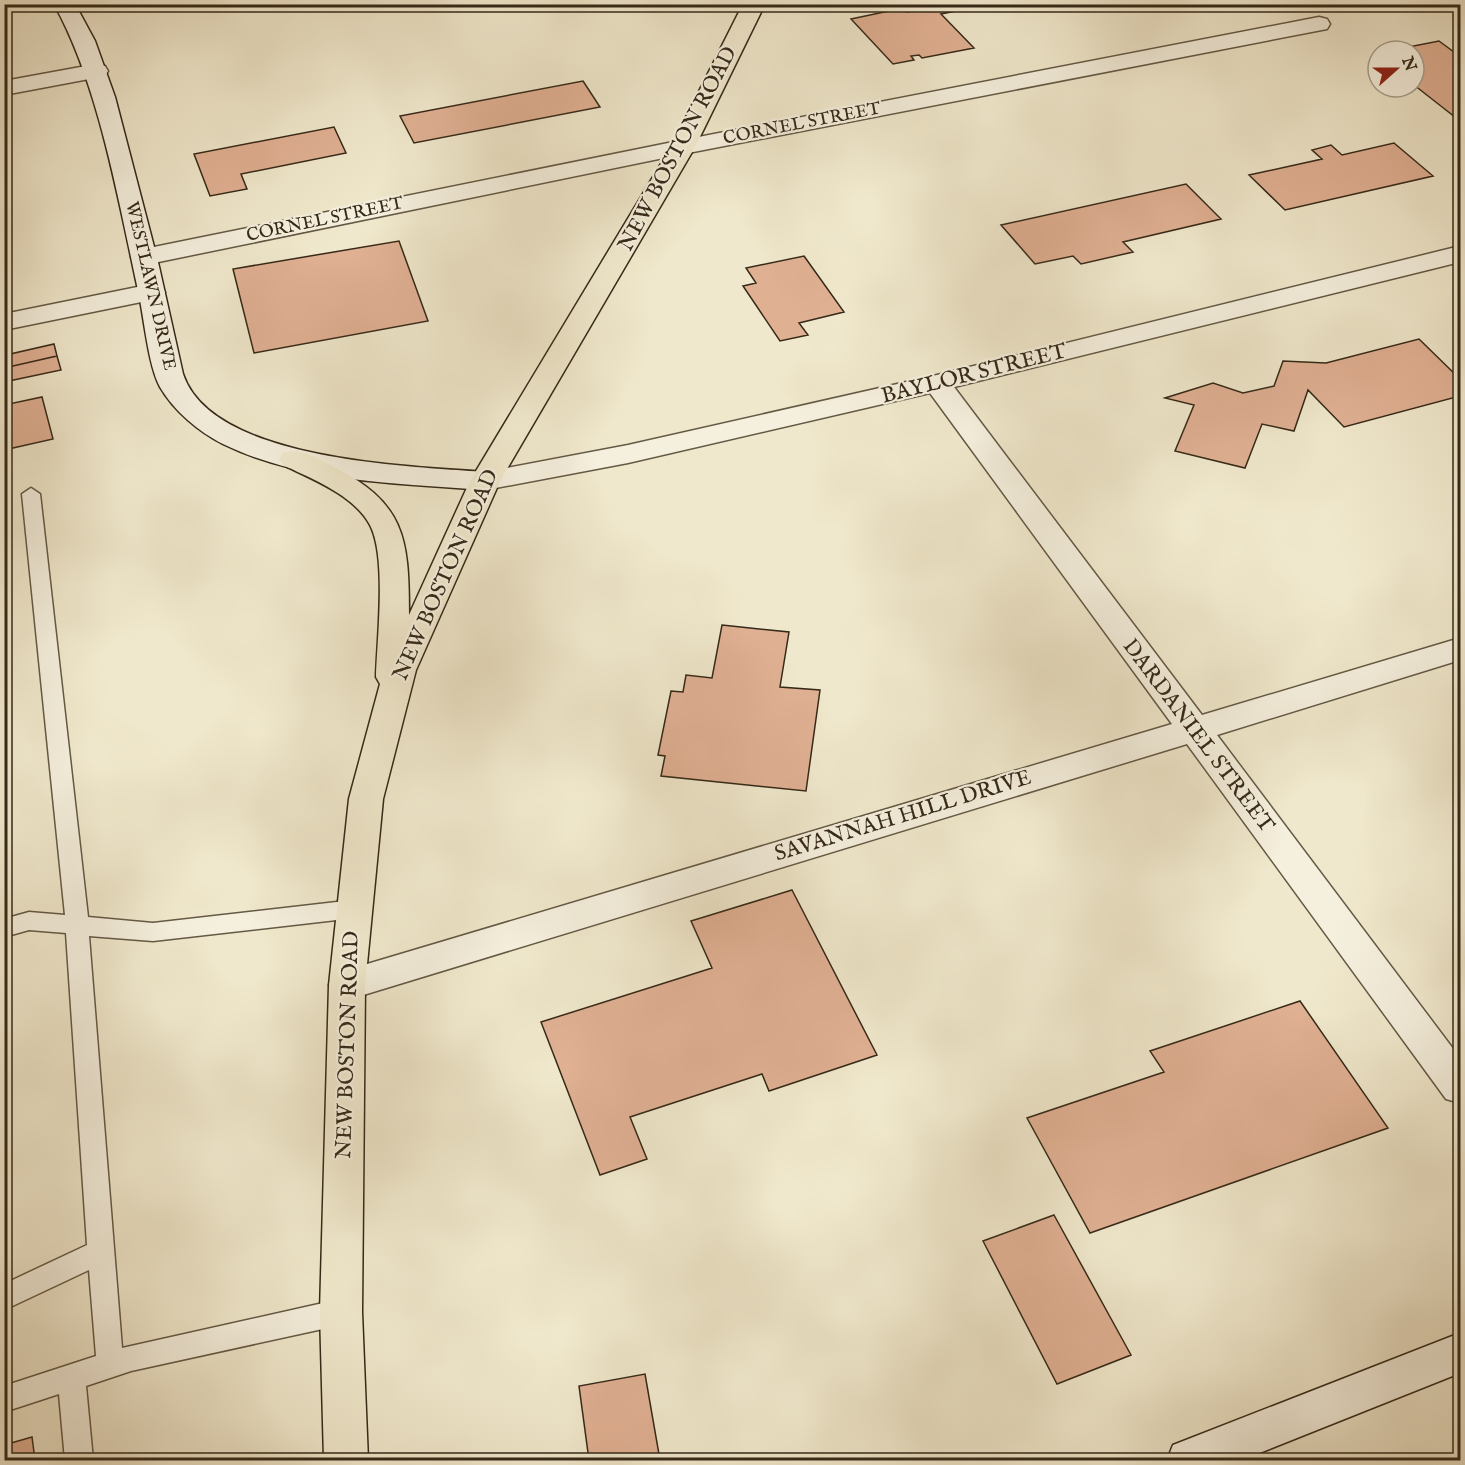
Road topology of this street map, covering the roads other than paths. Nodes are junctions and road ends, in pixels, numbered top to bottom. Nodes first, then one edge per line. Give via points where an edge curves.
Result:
1 (64, 4) edge
2 (754, 4) edge
3 (1318, 24) dead end
4 (97, 71) junction
5 (4, 88) edge
6 (683, 147) junction
7 (1461, 254) edge
8 (144, 257) junction
9 (152, 292) junction
10 (4, 322) edge
11 (937, 383) junction
12 (293, 459) junction
13 (485, 481) junction
14 (31, 494) dead end
15 (1461, 649) edge
16 (391, 701) junction
17 (1193, 728) junction
18 (354, 909) junction
19 (77, 925) junction
20 (4, 928) edge
21 (347, 985) junction
22 (1461, 1087) edge
23 (101, 1251) junction
24 (4, 1298) edge
25 (342, 1312) junction
26 (1461, 1353) edge
27 (110, 1365) junction
28 (70, 1377) junction
29 (4, 1399) edge
30 (80, 1461) edge
31 (346, 1461) edge
32 (1189, 1461) edge

1 - 4 street, WESTLAWN DRIVE via 83,34
2 - 6 main road, NEW BOSTON ROAD
3 - 6 street, CORNEL STREET
4 - 5 street
4 - 8 street, WESTLAWN DRIVE
6 - 8 street, CORNEL STREET
6 - 13 main road, NEW BOSTON ROAD
7 - 11 street, BAYLOR STREET
8 - 9 street, WESTLAWN DRIVE
9 - 10 street
9 - 12 street, WESTLAWN DRIVE via 173,386 206,423 238,440
11 - 13 street, BAYLOR STREET via 628,454
11 - 17 street, DARDANIEL STREET
12 - 13 street, WESTLAWN DRIVE
12 - 16 main road via 338,480 386,526 392,546
13 - 16 main road, NEW BOSTON ROAD via 399,670
14 - 19 lane
15 - 17 street, SAVANNAH HILL DRIVE
16 - 18 main road, NEW BOSTON ROAD via 366,799
17 - 21 street, SAVANNAH HILL DRIVE
17 - 22 street, DARDANIEL STREET
18 - 19 lane via 153,932
18 - 21 main road, NEW BOSTON ROAD
19 - 20 lane via 29,921
19 - 23 lane
21 - 25 main road, NEW BOSTON ROAD
23 - 24 lane
23 - 27 lane
25 - 27 lane
25 - 31 main road, NEW BOSTON ROAD
26 - 32 street
27 - 28 lane
28 - 29 lane
28 - 30 lane

